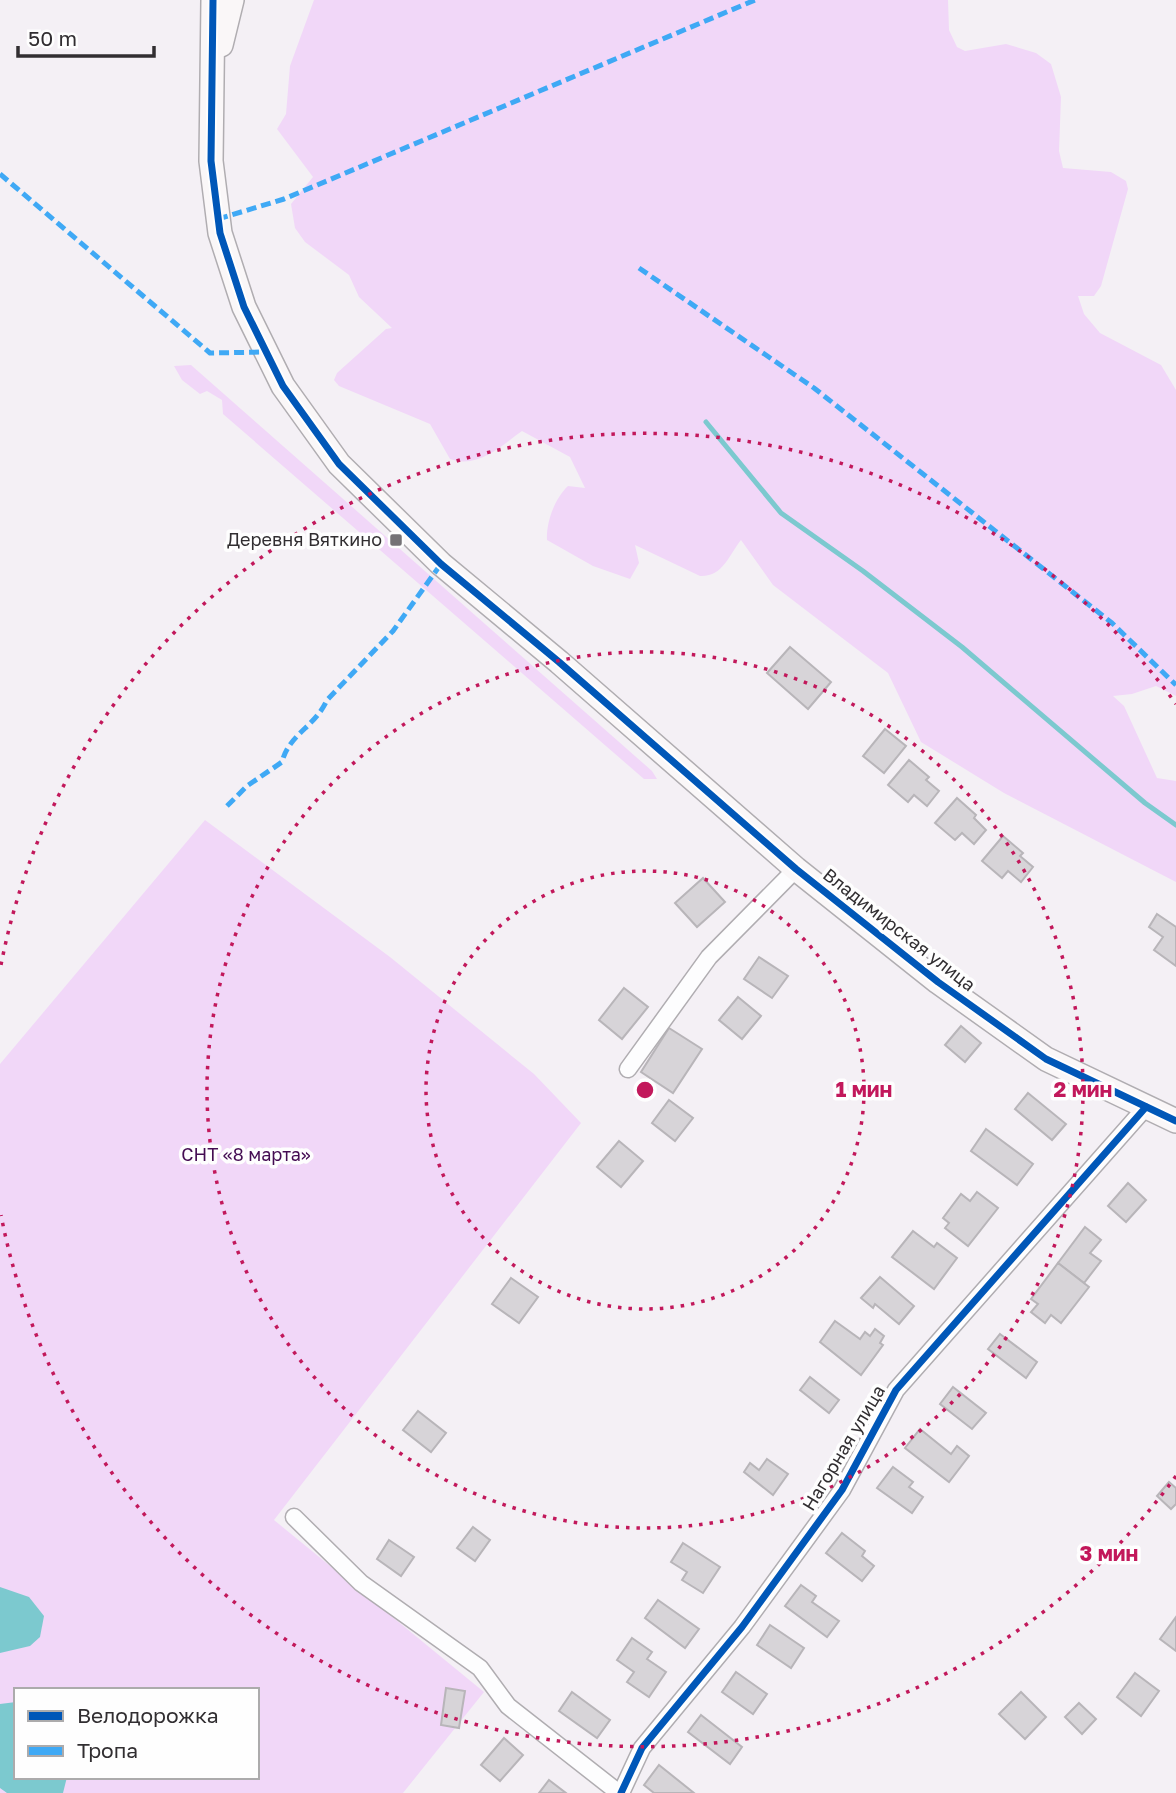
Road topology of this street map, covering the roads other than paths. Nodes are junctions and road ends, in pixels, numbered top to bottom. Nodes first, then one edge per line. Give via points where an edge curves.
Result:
1 (213, 0) edge
2 (232, 0) edge
3 (211, 82) junction
4 (796, 869) junction
5 (628, 1069) dead end
6 (1164, 1113) edge
7 (294, 1517) dead end
8 (620, 1793) edge

1 - 3 street
2 - 3 street
3 - 4 street, Владимирская улица via 211,161 220,233 244,307 283,386 339,464 441,564
4 - 5 street via 709,957
4 - 6 street, Владимирская улица via 937,982 1046,1059
6 - 8 street, Нагорная улица via 896,1390 842,1490 742,1627 642,1748
7 - 8 street via 361,1583 480,1668 508,1706

